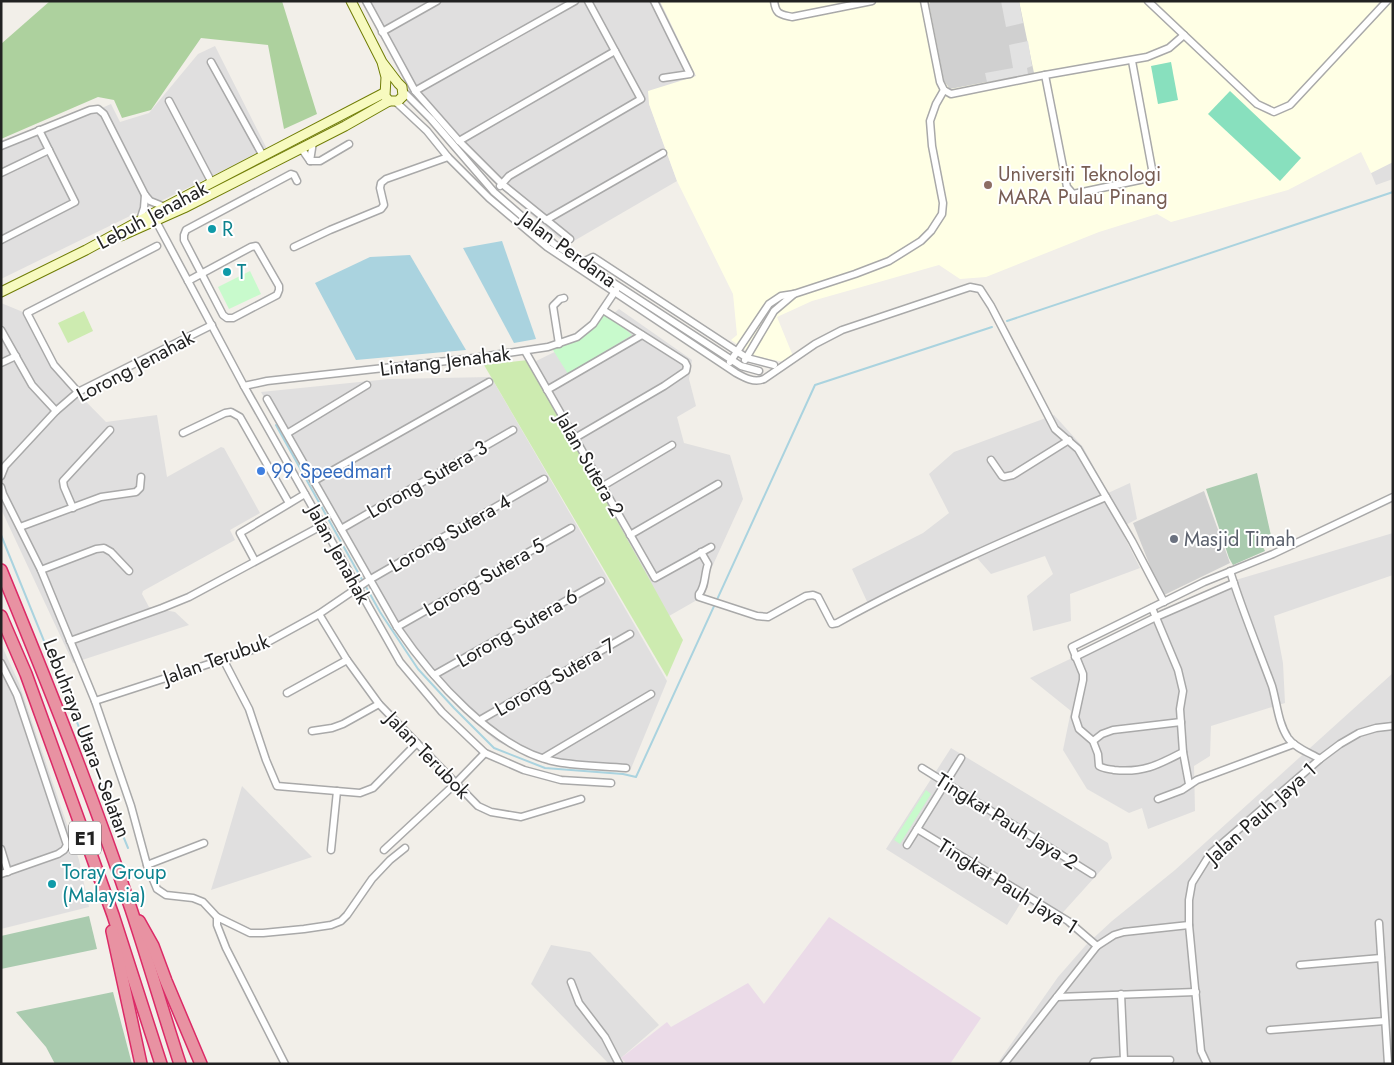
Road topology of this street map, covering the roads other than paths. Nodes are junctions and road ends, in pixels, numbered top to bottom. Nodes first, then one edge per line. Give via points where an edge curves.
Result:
1 (351, 1) edge
2 (366, 1) edge
3 (436, 1) edge
4 (575, 1) edge
5 (588, 1) edge
6 (654, 1) edge
7 (774, 1) edge
8 (872, 1) edge
9 (924, 1) edge
10 (1148, 1) edge
11 (1387, 1) edge
12 (382, 32) junction
13 (1184, 35) junction
14 (615, 51) junction
15 (1132, 61) junction
16 (211, 62) dead end
17 (382, 62) junction
18 (1045, 74) junction
19 (662, 78) dead end
20 (398, 83) junction
21 (944, 90) junction
22 (415, 91) junction
23 (404, 92) junction
24 (389, 96) junction
25 (169, 101) dead end
26 (39, 130) junction
27 (459, 141) junction
28 (313, 142) junction
29 (349, 144) dead end
30 (1, 146) edge
31 (301, 148) junction
32 (49, 150) junction
33 (663, 153) dead end
34 (263, 156) junction
35 (448, 157) junction
36 (310, 161) junction
37 (1, 173) edge
38 (297, 181) dead end
39 (212, 183) junction
40 (502, 184) junction
41 (494, 192) junction
42 (144, 195) junction
43 (489, 198) junction
44 (165, 207) junction
45 (140, 220) junction
46 (546, 220) junction
47 (156, 221) junction
48 (570, 239) dead end
49 (1, 240) edge
50 (157, 246) dead end
51 (294, 247) dead end
52 (86, 250) junction
53 (583, 262) junction
54 (200, 274) junction
55 (188, 281) junction
56 (619, 286) junction
57 (1, 292) edge
58 (614, 293) junction
59 (794, 294) junction
60 (564, 298) dead end
61 (604, 310) junction
62 (212, 325) junction
63 (1, 330) edge
64 (642, 335) junction
65 (559, 344) junction
66 (525, 351) junction
67 (738, 352) junction
68 (16, 356) junction
69 (747, 358) junction
70 (732, 360) junction
71 (1, 363) edge
72 (774, 365) dead end
73 (741, 366) junction
74 (727, 367) junction
75 (759, 371) dead end
76 (736, 373) junction
77 (489, 382) dead end
78 (367, 385) dead end
79 (244, 386) junction
80 (548, 390) junction
81 (78, 392) junction
82 (267, 399) dead end
83 (56, 411) junction
84 (110, 430) dead end
85 (513, 430) dead end
86 (183, 433) dead end
87 (288, 433) junction
88 (575, 438) junction
89 (1069, 440) junction
90 (672, 445) dead end
91 (991, 460) dead end
92 (1, 476) edge
93 (142, 477) dead end
94 (544, 479) dead end
95 (314, 481) junction
96 (718, 484) dead end
97 (602, 486) junction
98 (1, 487) edge
99 (305, 494) junction
100 (1106, 497) junction
101 (1393, 497) edge
102 (289, 503) junction
103 (73, 508) junction
104 (323, 525) junction
105 (20, 528) junction
106 (341, 528) junction
107 (571, 528) dead end
108 (630, 535) junction
109 (710, 547) dead end
110 (702, 552) junction
111 (255, 561) junction
112 (1, 570) edge
113 (41, 570) junction
114 (1230, 570) junction
115 (129, 571) dead end
116 (369, 580) junction
117 (601, 581) dead end
118 (1234, 583) junction
119 (357, 588) junction
120 (1164, 602) junction
121 (1152, 608) junction
122 (319, 614) junction
123 (1, 616) edge
124 (1156, 617) junction
125 (397, 627) junction
126 (630, 634) dead end
127 (70, 641) junction
128 (1075, 657) junction
129 (223, 660) junction
130 (347, 660) junction
131 (1, 663) edge
132 (434, 676) junction
133 (287, 693) dead end
134 (651, 694) dead end
135 (95, 701) junction
136 (379, 704) junction
137 (480, 720) junction
138 (1181, 722) junction
139 (1393, 726) edge
140 (312, 731) dead end
141 (1093, 741) junction
142 (417, 743) junction
143 (1294, 744) junction
144 (1183, 752) junction
145 (485, 753) junction
146 (544, 758) junction
147 (961, 758) dead end
148 (1320, 759) junction
149 (626, 768) dead end
150 (922, 768) dead end
151 (611, 783) dead end
152 (946, 783) junction
153 (455, 784) junction
154 (1189, 784) junction
155 (337, 791) junction
156 (581, 799) dead end
157 (1158, 799) dead end
158 (917, 829) junction
159 (204, 844) dead end
160 (907, 845) dead end
161 (405, 848) dead end
162 (1, 849) edge
163 (331, 850) dead end
164 (384, 850) dead end
165 (148, 865) junction
166 (5, 873) edge
167 (1092, 874) dead end
168 (131, 909) junction
169 (113, 915) junction
170 (216, 917) junction
171 (1379, 923) dead end
172 (1189, 925) junction
173 (1098, 946) junction
174 (1381, 958) junction
175 (1300, 965) dead end
176 (571, 982) dead end
177 (1196, 992) junction
178 (1121, 994) junction
179 (1057, 997) junction
180 (1385, 1020) junction
181 (1270, 1030) dead end
182 (1124, 1060) junction
183 (1170, 1060) dead end
184 (142, 1064) edge
185 (161, 1064) edge
186 (180, 1064) edge
187 (201, 1064) edge
188 (285, 1064) edge
189 (619, 1064) edge
190 (1004, 1064) edge
191 (1093, 1064) edge
192 (1207, 1064) edge
193 (1388, 1064) edge

1 - 17 street
2 - 12 street
3 - 12 street
4 - 22 street
5 - 14 street
6 - 19 street via 690,74
7 - 8 street via 779,14 792,17
9 - 21 street
10 - 13 street
11 - 13 street via 1290,105 1274,112 1257,104
12 - 22 street
13 - 15 street via 1169,48
14 - 27 street
14 - 40 street via 641,99 510,176
15 - 18 street
15 - 18 street via 1152,175 1073,194 1067,187
16 - 34 street
17 - 20 street
17 - 24 street
18 - 21 street via 951,94
20 - 23 street
20 - 24 street via 393,82
21 - 59 street via 930,121 943,203 938,222 921,240 889,261
22 - 27 street
23 - 24 street via 401,99
23 - 41 street, Jalan Perdana
24 - 28 street, Lebuh Jenahak
24 - 34 street, Lebuh Jenahak
24 - 35 street, Jalan Perdana via 427,131
25 - 39 street
26 - 30 street
26 - 32 street
26 - 42 street via 98,109 104,114
27 - 40 street
28 - 31 street, Lebuh Jenahak
28 - 36 street
29 - 36 street via 320,161
31 - 36 street
31 - 47 street, Lebuh Jenahak
32 - 37 street
32 - 49 street via 75,202
33 - 46 street
34 - 39 street, Lebuh Jenahak
35 - 43 street, Jalan Perdana
35 - 51 street via 386,179 381,182 384,205 381,209
38 - 54 street via 291,174 186,230 184,240
39 - 44 street, Lebuh Jenahak
40 - 41 street
40 - 46 street
41 - 43 street
41 - 53 street, Jalan Perdana via 554,244
42 - 44 street
42 - 45 street
43 - 58 street, Jalan Perdana via 546,247
44 - 45 street, Lebuh Jenahak
45 - 52 street, Lebuh Jenahak
46 - 48 street
47 - 52 street, Lebuh Jenahak
47 - 55 street, Jalan Jenahak
50 - 81 street via 27,313 54,365
52 - 57 street
53 - 56 street, Jalan Perdana
53 - 67 street via 593,256
54 - 54 street via 256,246 279,290 277,295 233,318 227,318
54 - 55 street
55 - 62 street, Jalan Jenahak
56 - 58 street, Lintang Jenahak
56 - 70 street, Jalan Perdana
58 - 61 street, Lintang Jenahak
58 - 74 street, Jalan Perdana
59 - 67 street via 781,296 769,304
59 - 69 street via 774,312
60 - 65 street via 553,306
61 - 64 street
61 - 65 street, Lintang Jenahak via 577,337
62 - 79 street, Jalan Jenahak
62 - 81 street, Lorong Jenahak
63 - 68 street
64 - 80 street
64 - 88 street via 685,362 686,371
65 - 66 street, Lintang Jenahak
66 - 79 street, Lintang Jenahak
66 - 80 street, Jalan Sutera 2
67 - 69 street
67 - 70 street
68 - 71 street
68 - 83 street via 32,385
69 - 72 street
69 - 73 street
70 - 73 street, Jalan Perdana
70 - 74 street
73 - 75 street, Jalan Perdana
73 - 76 street
74 - 76 street, Jalan Perdana
76 - 89 street, Jalan Perdana via 751,380 760,380 842,330 976,287 992,306 1055,429
77 - 95 street
78 - 87 street
79 - 99 street, Jalan Jenahak
80 - 88 street, Jalan Sutera 2
81 - 83 street, Lorong Jenahak
82 - 87 street
83 - 92 street, Lorong Jenahak via 5,466
84 - 103 street via 63,481
85 - 106 street, Lorong Sutera 3
86 - 102 street via 225,413 231,412 240,417
87 - 95 street
88 - 97 street, Jalan Sutera 2
89 - 91 street via 1007,477 1002,476
89 - 100 street
90 - 97 street
93 - 103 street via 136,492 100,497
94 - 116 street, Lorong Sutera 4
95 - 106 street
96 - 108 street
97 - 108 street, Jalan Sutera 2
98 - 105 street
99 - 102 street
99 - 104 street, Jalan Jenahak
100 - 110 street via 983,549 832,624 818,597 813,595 768,616 757,616 700,597 698,594 704,584 708,564
100 - 120 street
101 - 114 street via 1273,554
102 - 111 street via 240,533
103 - 105 street
104 - 111 street
104 - 119 street, Jalan Jenahak
105 - 113 street
106 - 116 street
107 - 125 street, Lorong Sutera 5
108 - 110 street, Jalan Sutera 2 via 655,578
109 - 110 street
111 - 127 street via 189,597
112 - 168 highway, Lebuhraya Utara–Selatan / E1 via 46,678
113 - 115 street via 104,548
113 - 127 street
114 - 118 street
114 - 120 street
116 - 119 street, Lorong Sutera 4
116 - 125 street
117 - 132 street, Lorong Sutera 6
118 - 124 street
118 - 143 street via 1282,725
119 - 122 street, Jalan Terubuk
119 - 145 street, Jalan Jenahak via 400,662 442,712
120 - 121 street
121 - 124 street
121 - 128 street via 1072,647
122 - 129 street, Jalan Terubuk via 255,649
122 - 130 street, Jalan Terubok
123 - 169 highway, Lebuhraya Utara–Selatan / E1 via 26,674
124 - 128 street
124 - 138 street via 1178,670 1183,691
125 - 132 street
126 - 137 street, Lorong Sutera 7
127 - 135 street
128 - 141 street via 1083,680 1075,717 1079,729
129 - 135 street, Jalan Terubuk
129 - 155 street via 249,709 277,786
130 - 133 street
130 - 136 street, Jalan Terubok
131 - 166 street via 17,695 67,845 58,854
132 - 137 street
134 - 146 street
135 - 165 street
136 - 140 street via 342,724
136 - 142 street, Jalan Terubok
137 - 146 street via 517,747
138 - 141 street via 1113,730
138 - 144 street
139 - 148 street, Jalan Pauh Jaya 1 via 1359,733
141 - 144 street via 1099,766 1126,771 1142,770
142 - 153 street, Jalan Terubok
142 - 155 street via 373,788 360,793
143 - 148 street
143 - 154 street
144 - 154 street
145 - 151 street, Jalan Jenahak via 524,770 560,780
145 - 153 street
146 - 149 street via 556,762
147 - 152 street
148 - 172 street, Jalan Pauh Jaya 1 via 1210,854 1192,883 1188,900
150 - 152 street, Tingkat Pauh Jaya 2
152 - 158 street
152 - 167 street, Tingkat Pauh Jaya 2
153 - 156 street, Jalan Terubok via 478,806 514,817
153 - 164 street
154 - 157 street
155 - 163 street
158 - 160 street
158 - 173 street, Tingkat Pauh Jaya 1 via 1068,921
159 - 165 street
161 - 170 street via 377,874 347,915 331,925 250,933
162 - 166 street
165 - 170 street via 157,889 166,895 203,902
168 - 186 highway, Lebuhraya Utara–Selatan / E1
168 - 187 highway via 153,946
169 - 184 highway via 116,952
169 - 185 highway, Lebuhraya Utara–Selatan / E1
170 - 188 street via 226,948
171 - 174 street
172 - 173 street via 1124,932
172 - 177 street, Jalan Pauh Jaya 1
173 - 179 street
174 - 175 street
174 - 180 street
176 - 189 street via 580,1003 606,1037
177 - 178 street
177 - 192 street, Jalan Pauh Jaya 1 via 1201,1051
178 - 179 street
178 - 182 street
179 - 190 street
180 - 181 street
180 - 193 street
182 - 183 street
182 - 191 street

